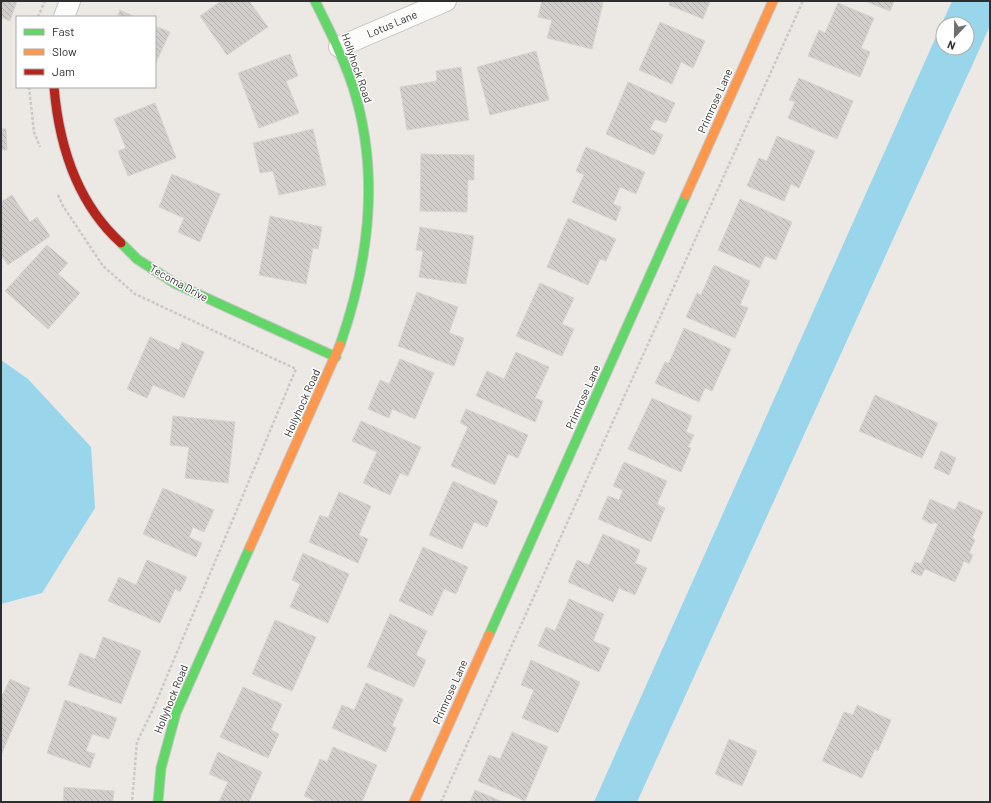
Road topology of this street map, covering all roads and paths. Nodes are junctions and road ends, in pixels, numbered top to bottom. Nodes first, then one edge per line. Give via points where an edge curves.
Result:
1 (45, 1) edge
2 (70, 1) edge
3 (315, 1) edge
4 (446, 1) edge
5 (774, 1) edge
6 (803, 1) edge
7 (38, 16) edge
8 (64, 16) edge
9 (338, 47) junction
10 (29, 88) edge
11 (54, 88) edge
12 (43, 154) dead end
13 (57, 191) dead end
14 (336, 357) junction
15 (132, 802) edge
16 (158, 802) edge
17 (414, 802) edge
18 (441, 802) edge

1 - 7 path
2 - 8 street
3 - 9 street, Hollyhock Road
4 - 9 street, Lotus Lane
5 - 17 street, Primrose Lane
6 - 18 path
9 - 14 street, Hollyhock Road via 355,93 362,124 369,171 369,219 361,282
10 - 12 path via 34,132
11 - 14 street, Tecoma Drive via 59,133 69,164 86,199 122,245 159,275 187,290
13 - 15 path via 63,206 103,266 135,294 296,369 137,742
14 - 16 street, Hollyhock Road via 176,713 159,778

